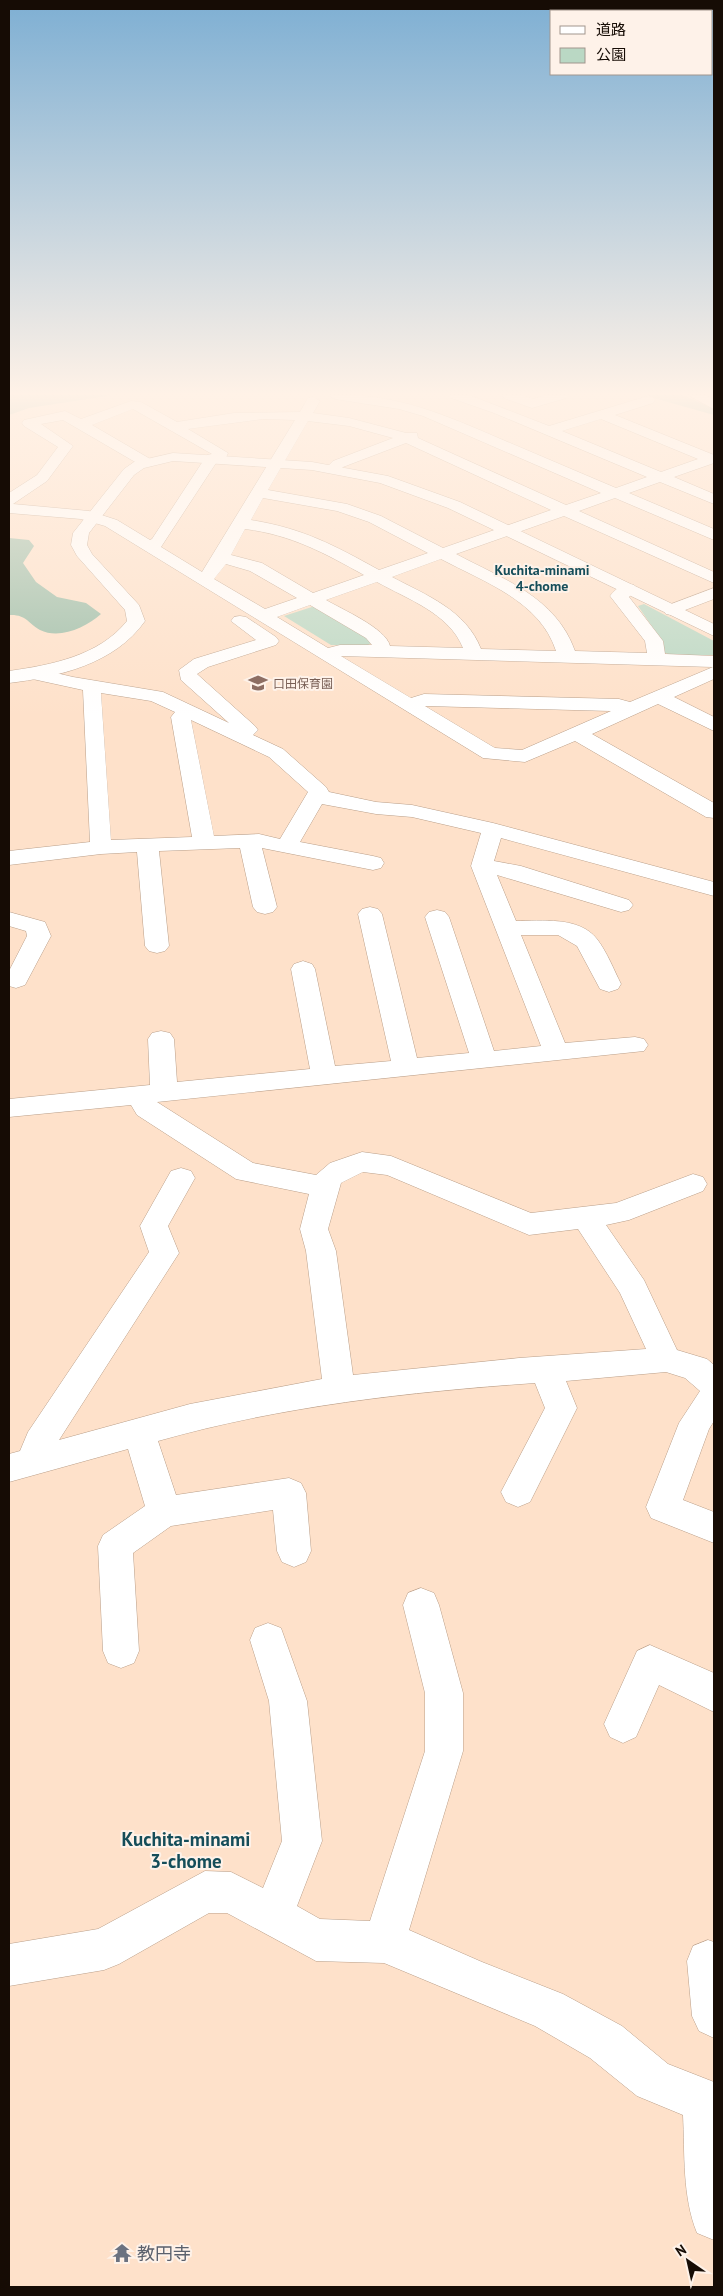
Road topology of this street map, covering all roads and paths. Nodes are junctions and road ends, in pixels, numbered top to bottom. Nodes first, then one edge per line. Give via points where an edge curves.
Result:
1 (106, 502) edge
2 (186, 502) edge
3 (254, 502) edge
4 (319, 502) edge
5 (445, 502) edge
6 (548, 502) edge
7 (588, 502) edge
8 (640, 502) edge
9 (9, 508) edge
10 (565, 510) junction
11 (95, 517) junction
12 (241, 524) junction
13 (508, 530) junction
14 (714, 535) edge
15 (149, 546) junction
16 (442, 553) junction
17 (221, 557) junction
18 (378, 576) junction
19 (202, 578) junction
20 (714, 578) edge
21 (628, 588) junction
22 (714, 593) edge
23 (312, 599) junction
24 (672, 610) junction
25 (263, 616) junction
26 (239, 620) dead end
27 (714, 631) edge
28 (382, 651) junction
29 (326, 654) junction
30 (474, 654) junction
31 (566, 656) junction
32 (658, 659) junction
33 (714, 661) edge
34 (714, 672) edge
35 (35, 674) junction
36 (9, 677) edge
37 (95, 687) junction
38 (660, 697) junction
39 (409, 705) junction
40 (633, 709) junction
41 (190, 712) junction
42 (714, 725) edge
43 (576, 733) junction
44 (247, 739) junction
45 (316, 796) junction
46 (714, 812) edge
47 (493, 830) junction
48 (250, 842) junction
49 (204, 843) junction
50 (146, 845) junction
51 (101, 846) junction
52 (287, 846) junction
53 (9, 858) edge
54 (373, 862) dead end
55 (482, 866) junction
56 (714, 889) edge
57 (588, 894) junction
58 (621, 905) dead end
59 (265, 907) dead end
60 (370, 914) dead end
61 (437, 917) dead end
62 (9, 919) edge
63 (507, 928) junction
64 (563, 928) junction
65 (158, 946) dead end
66 (302, 969) dead end
67 (16, 980) dead end
68 (609, 984) dead end
69 (160, 1039) dead end
70 (635, 1045) dead end
71 (556, 1052) junction
72 (484, 1060) junction
73 (406, 1068) junction
74 (324, 1076) junction
75 (152, 1093) junction
76 (9, 1108) edge
77 (181, 1178) dead end
78 (693, 1184) dead end
79 (326, 1187) junction
80 (584, 1217) junction
81 (666, 1359) junction
82 (546, 1369) junction
83 (714, 1384) edge
84 (339, 1390) junction
85 (714, 1396) edge
86 (139, 1432) junction
87 (21, 1465) edge
88 (518, 1492) dead end
89 (164, 1512) junction
90 (714, 1528) edge
91 (294, 1551) dead end
92 (421, 1605) dead end
93 (268, 1640) dead end
94 (121, 1652) dead end
95 (714, 1694) edge
96 (623, 1724) dead end
97 (272, 1916) junction
98 (384, 1942) junction
99 (708, 1961) dead end
100 (9, 1965) edge
101 (714, 2016) edge
102 (710, 2103) edge
103 (714, 2216) edge

1 - 11 street
2 - 15 street via 158,542
3 - 12 street
4 - 16 street via 375,519
5 - 13 street
6 - 10 street
7 - 10 street
8 - 14 street
9 - 11 street
10 - 13 street
10 - 20 street
11 - 15 street
11 - 35 street via 81,533 79,545 85,556 134,609 136,621 129,633 108,647 72,663
12 - 17 street
12 - 18 street via 297,534
13 - 16 street
13 - 21 street
15 - 19 street
16 - 18 street
16 - 31 street via 514,591 543,612 560,635
17 - 19 street via 211,574
17 - 23 street via 256,566
18 - 23 street
18 - 30 street via 458,623 469,638
19 - 25 street
21 - 24 street
21 - 32 street via 619,596 654,641
22 - 24 street
23 - 25 street
23 - 28 street via 372,634 380,641
24 - 27 street
25 - 29 street
26 - 44 street via 270,640 200,663 188,670 188,676 251,733
28 - 29 street via 340,650
28 - 30 street
29 - 39 street
30 - 31 street
31 - 32 street
32 - 33 street
34 - 38 street
35 - 36 street
35 - 37 street
37 - 41 street via 156,696
37 - 51 street via 91,692
38 - 40 street
38 - 42 street
39 - 40 street via 424,700 619,705
39 - 43 street via 490,754 525,756
40 - 43 street
41 - 44 street
41 - 49 street via 181,718
43 - 46 street
44 - 45 street via 276,753 319,791
45 - 47 street via 376,808 412,811
45 - 52 street
47 - 55 street
47 - 56 street
48 - 49 street
48 - 52 street
48 - 59 street
49 - 50 street
50 - 51 street
50 - 65 street
51 - 53 street
52 - 54 street
55 - 57 street via 513,871
55 - 63 street
57 - 58 street
57 - 64 street
60 - 73 street
61 - 72 street
62 - 67 street via 37,927 39,936
63 - 64 street
63 - 71 street
64 - 68 street via 587,942
66 - 74 street
69 - 75 street
70 - 71 street
71 - 72 street
72 - 73 street
73 - 74 street
74 - 75 street
75 - 76 street
75 - 79 street via 146,1108 246,1172
77 - 87 street via 154,1226 164,1253 40,1442
78 - 80 street via 619,1213
79 - 80 street via 328,1178 362,1162 391,1166 528,1224
79 - 84 street via 314,1229 321,1251
80 - 81 street via 634,1288
81 - 82 street
81 - 83 street via 696,1368
82 - 84 street
82 - 88 street via 561,1408
84 - 86 street via 190,1418
85 - 90 street via 695,1424 663,1507
86 - 87 street
86 - 89 street
89 - 91 street via 289,1492
89 - 94 street via 114,1546
92 - 98 street via 444,1693 444,1751
93 - 97 street via 288,1701 302,1842
95 - 96 street via 700,1684 650,1663
97 - 98 street via 316,1940
97 - 100 street via 231,1893 205,1892 104,1949
98 - 102 street via 548,2009 606,2042 653,2080
99 - 101 street
102 - 103 street via 710,2181

